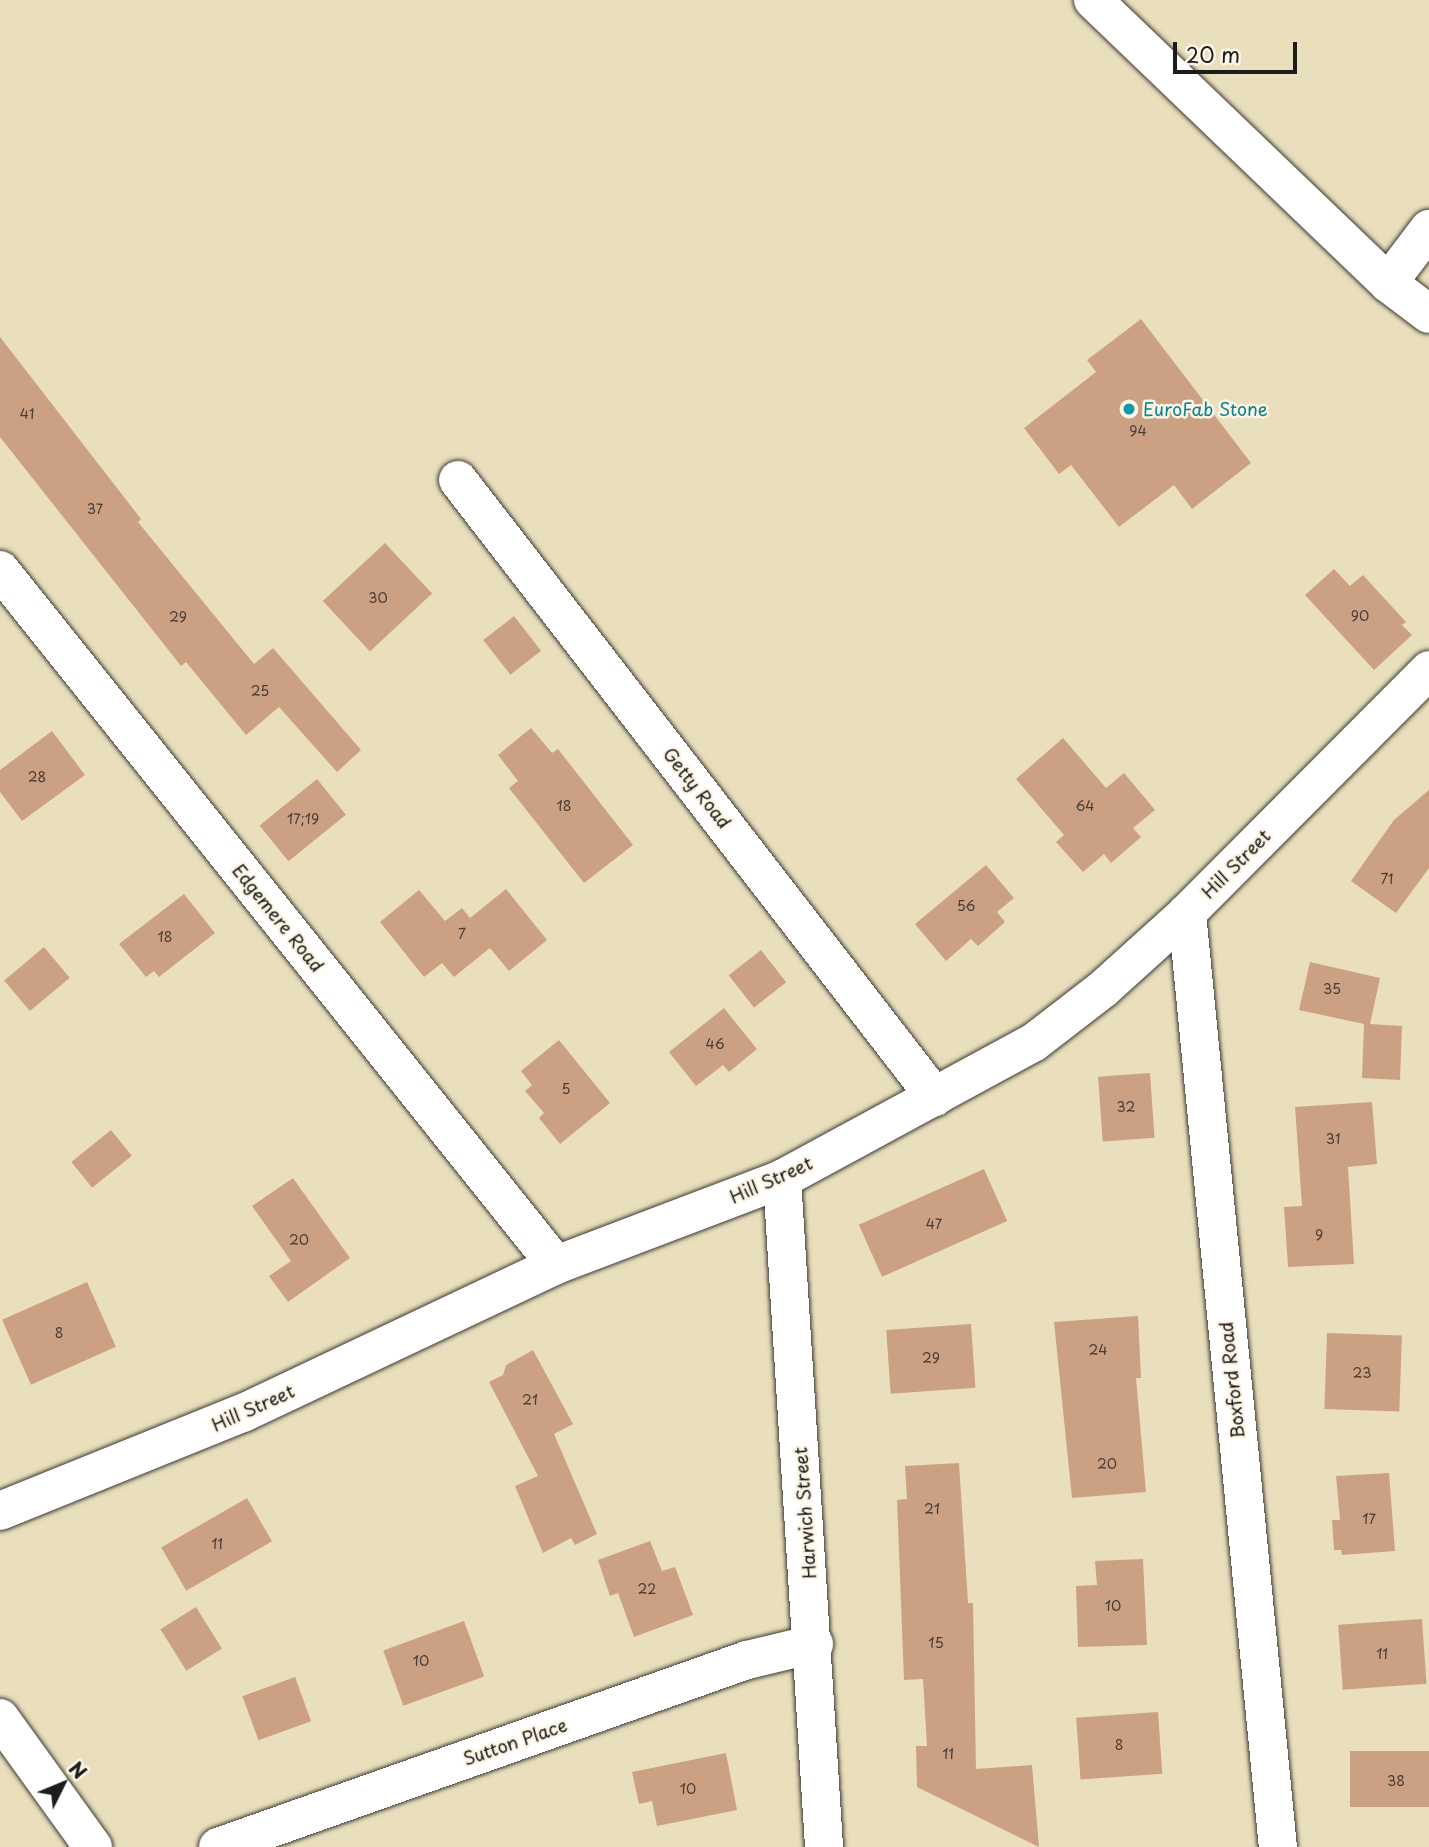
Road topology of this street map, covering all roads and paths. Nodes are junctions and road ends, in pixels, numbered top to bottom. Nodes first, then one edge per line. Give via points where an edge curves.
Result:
1 (1093, 0) edge
2 (1429, 229) edge
3 (1388, 283) junction
4 (1429, 314) edge
5 (458, 480) dead end
6 (0, 570) edge
7 (1429, 670) edge
8 (1187, 913) junction
9 (935, 1097) junction
10 (782, 1179) junction
11 (556, 1265) junction
12 (0, 1511) edge
13 (814, 1644) junction
14 (0, 1718) edge
15 (93, 1847) edge
16 (218, 1847) edge
17 (824, 1847) edge
18 (1278, 1847) edge

1 - 3 street
2 - 3 street
3 - 4 street
5 - 9 street, Getty Road
6 - 11 street, Edgemere Road
7 - 8 street, Hill Street
8 - 9 street, Hill Street via 1103,989 1032,1042
8 - 18 street, Boxford Road
9 - 10 street, Hill Street
10 - 11 street, Hill Street
10 - 13 street, Harwich Street
11 - 12 street, Hill Street via 243,1413
13 - 16 street, Sutton Place via 747,1660
13 - 17 street, Harwich Street
14 - 15 street

